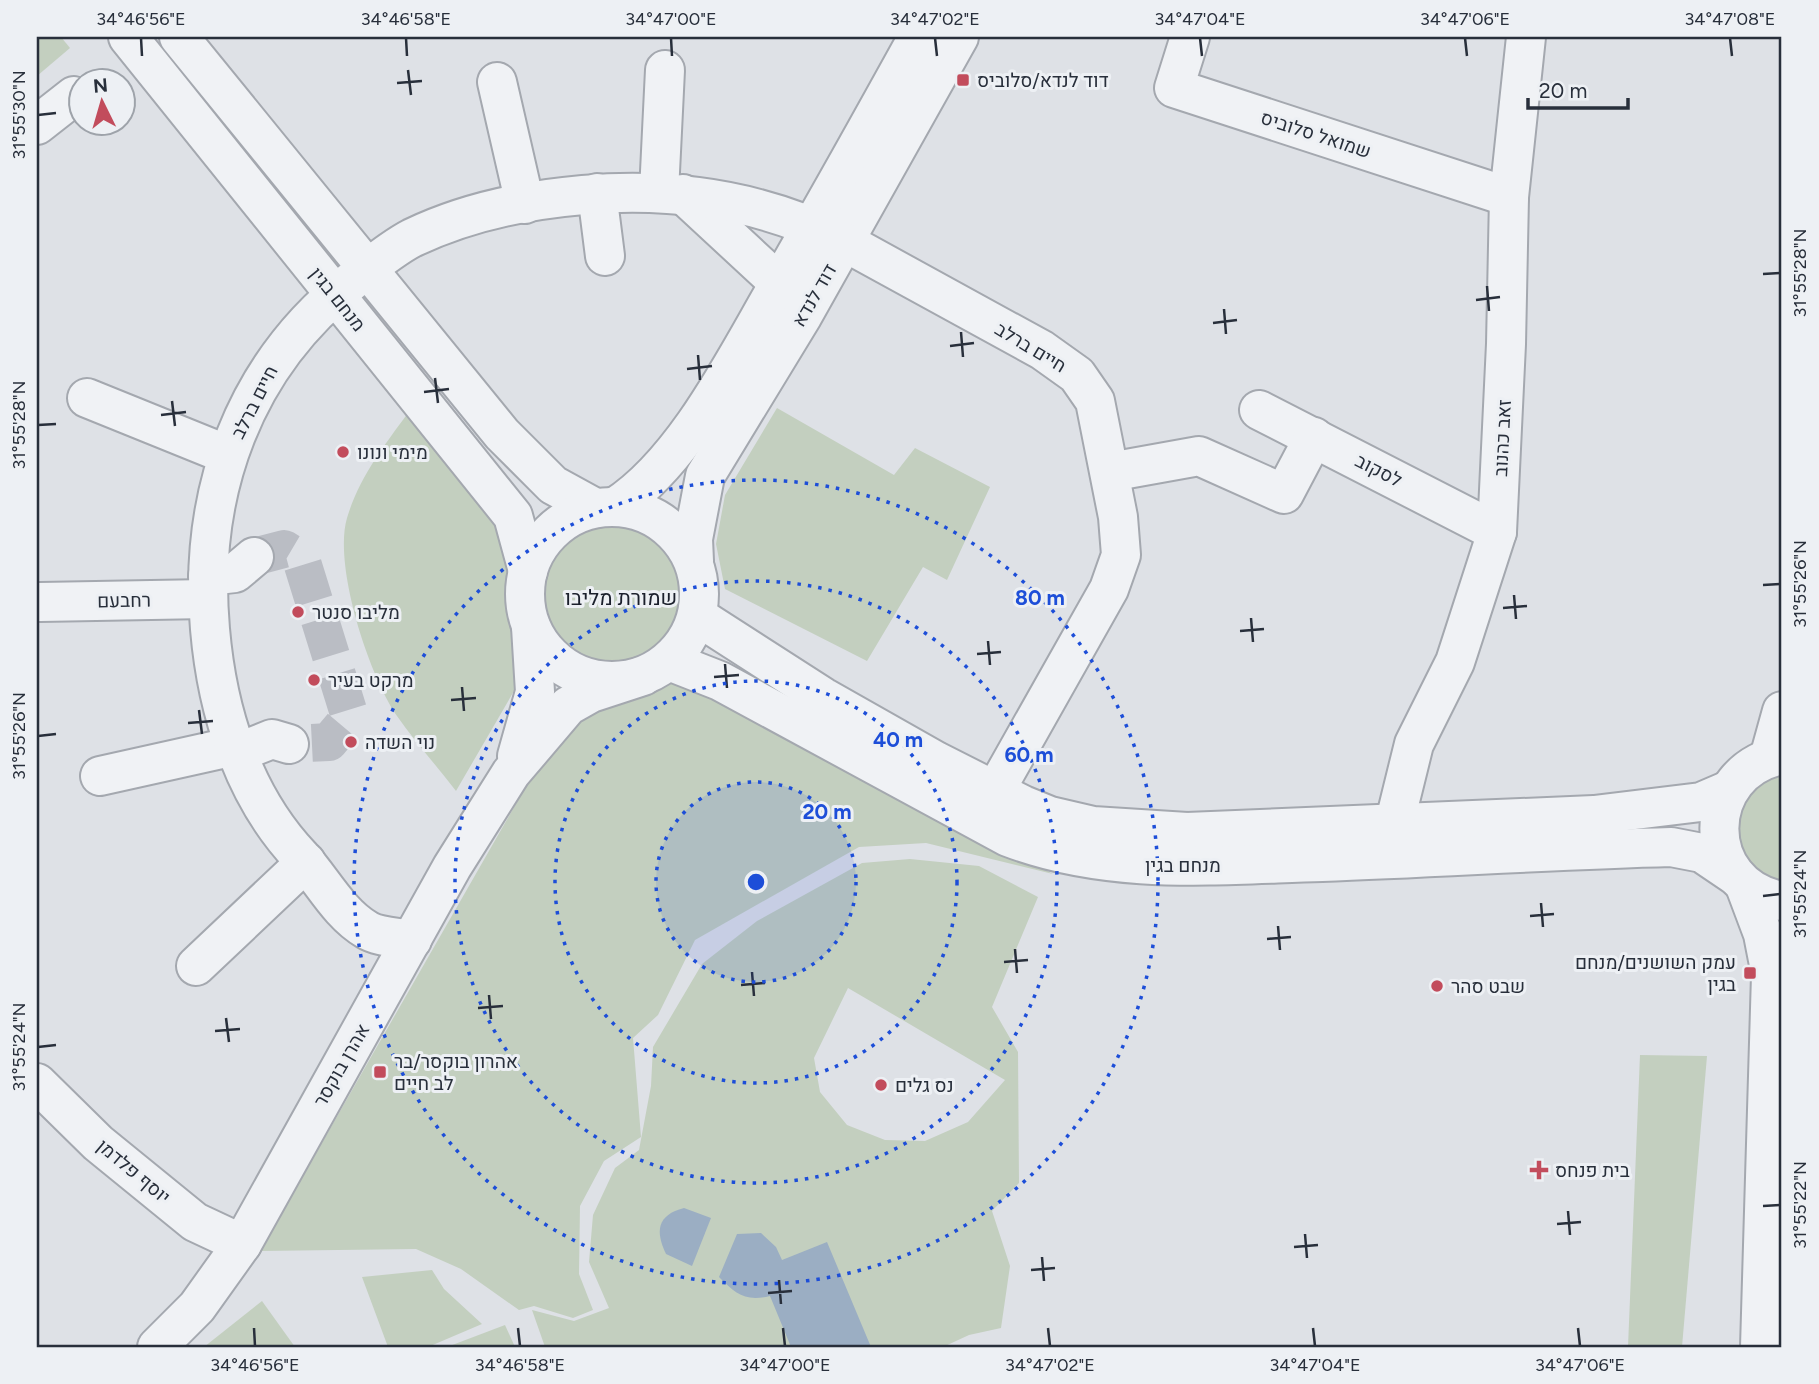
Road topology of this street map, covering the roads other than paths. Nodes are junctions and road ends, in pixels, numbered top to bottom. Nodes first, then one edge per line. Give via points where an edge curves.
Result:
1 (128, 37) edge
2 (179, 37) edge
3 (918, 37) edge
4 (959, 37) edge
5 (1190, 37) edge
6 (1526, 37) edge
7 (665, 70) dead end
8 (497, 82) dead end
9 (66, 102) edge
10 (37, 125) edge
11 (597, 193) junction
12 (671, 193) junction
13 (1509, 197) junction
14 (525, 204) junction
15 (829, 234) junction
16 (605, 256) dead end
17 (368, 269) junction
18 (780, 284) junction
19 (817, 290) junction
20 (335, 295) junction
21 (87, 398) dead end
22 (1259, 411) dead end
23 (1314, 437) junction
24 (228, 455) junction
25 (1110, 472) junction
26 (605, 508) junction
27 (1497, 532) junction
28 (254, 557) tunnel mouth
29 (694, 561) junction
30 (528, 571) junction
31 (207, 587) junction
32 (40, 602) dead end
33 (697, 616) junction
34 (530, 625) junction
35 (656, 668) junction
36 (1782, 711) edge
37 (289, 744) tunnel mouth
38 (236, 749) junction
39 (1775, 757) edge
40 (511, 773) junction
41 (100, 776) dead end
42 (1729, 790) junction
43 (995, 791) junction
44 (1395, 821) junction
45 (312, 869) junction
46 (1741, 881) junction
47 (1782, 901) edge
48 (412, 940) junction
49 (196, 967) dead end
50 (37, 1083) edge
51 (242, 1244) junction
52 (157, 1347) edge
53 (1760, 1347) edge

1 - 20 street, מנחם בגין
2 - 17 street
3 - 15 street, דוד לנדא
4 - 15 street, דוד לנדא
5 - 13 street, שמואל סלוביס via 1174,88
6 - 13 street, זאב כהנוב
7 - 12 street
8 - 14 street
9 - 10 street
11 - 12 street, חיים ברלב
11 - 14 street, חיים ברלב
11 - 16 street
12 - 15 street, חיים ברלב via 745,203
12 - 18 street
13 - 27 street, זאב כהנוב
14 - 17 street, חיים ברלב via 450,221 408,240
15 - 18 street, דוד לנדא
15 - 19 street, דוד לנדא
15 - 25 street, חיים ברלב via 1042,350 1077,375 1095,401
17 - 20 street, חיים ברלב
17 - 26 street via 502,434 552,485
18 - 19 street
18 - 26 street, דוד לנדא via 734,365 667,459 637,492
19 - 29 street, דוד לנדא via 705,476 693,539
20 - 24 street, חיים ברלב via 301,326 275,359
20 - 30 street, מנחם בגין via 513,516
21 - 24 street
22 - 23 street, לסקוב
23 - 25 street via 1284,494 1199,456
23 - 27 street, לסקוב
24 - 31 street, חיים ברלב via 214,502
25 - 43 street, חיים ברלב via 1121,555 1109,589
26 - 29 street via 640,510 663,522 681,539
26 - 30 street via 572,516 553,530 537,549
27 - 44 street, זאב כהנוב via 1455,662 1414,744
28 - 31 street, רחבעם
29 - 33 street via 700,590
30 - 34 street
31 - 32 street, רחבעם
31 - 38 street, חיים ברלב via 213,665
33 - 35 street via 686,641
33 - 43 street, מנחם בגין via 823,697
34 - 35 street via 544,649 589,678 616,681
34 - 40 street, אהרן בוקסר via 536,692
35 - 40 street, אהרן בוקסר via 568,706
35 - 46 street, מנחם בגין via 720,681 1008,837 1087,861 1187,867 1671,847 1702,853
36 - 39 street
37 - 38 street via 272,739
38 - 41 street
38 - 45 street, חיים ברלב via 245,776 267,813
39 - 42 street via 1746,771
40 - 48 street, אהרן בוקסר
42 - 44 street, מנחם בגין via 1701,802 1594,815
42 - 46 street via 1720,812 1719,834 1724,857
43 - 44 street, מנחם בגין via 1050,816 1131,830 1187,832
45 - 48 street, חיים ברלב via 333,899 368,931
45 - 49 street
46 - 47 street, מנחם בגין
46 - 53 street via 1763,934 1771,975
48 - 51 street, אהרן בוקסר
50 - 51 street, יוסף פלדמן via 99,1143 195,1222
51 - 52 street, אהרן בוקסר via 197,1307

